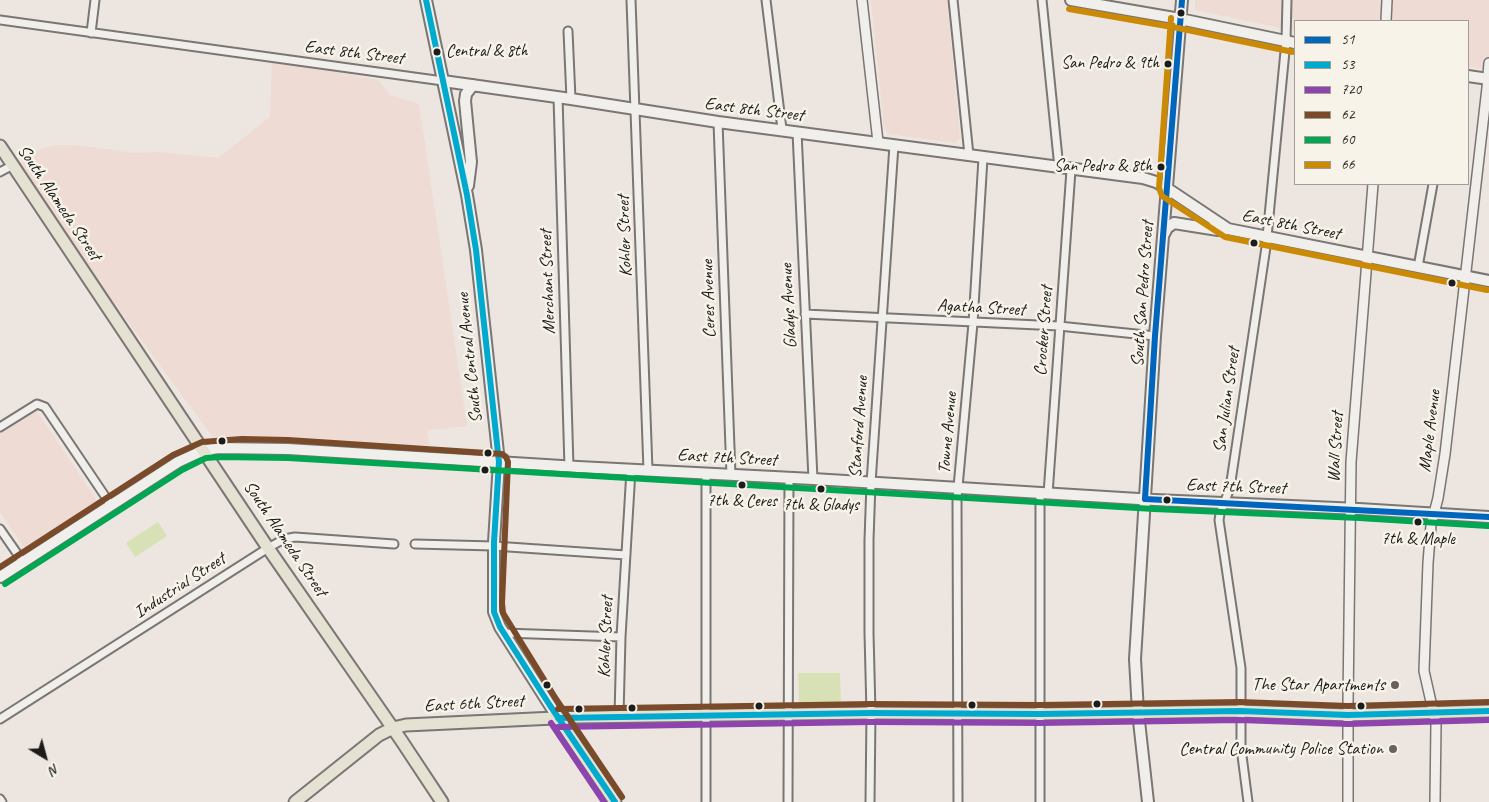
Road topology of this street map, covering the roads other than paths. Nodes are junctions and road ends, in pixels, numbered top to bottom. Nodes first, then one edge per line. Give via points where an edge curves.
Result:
1 (95, 0) edge
2 (426, 0) edge
3 (631, 0) edge
4 (766, 0) edge
5 (862, 0) edge
6 (953, 0) edge
7 (1042, 0) edge
8 (1071, 0) edge
9 (1182, 0) edge
10 (1287, 0) edge
11 (1388, 0) edge
12 (1180, 19) junction
13 (0, 20) edge
14 (1386, 20) edge
15 (568, 31) dead end
16 (91, 33) junction
17 (1291, 42) edge
18 (1489, 63) edge
19 (1469, 76) edge
20 (1488, 79) edge
21 (443, 81) junction
22 (473, 85) junction
23 (558, 97) junction
24 (571, 99) junction
25 (635, 109) junction
26 (718, 122) junction
27 (782, 130) junction
28 (797, 132) junction
29 (878, 142) junction
30 (894, 144) junction
31 (0, 146) edge
32 (969, 155) junction
33 (983, 158) junction
34 (13, 165) junction
35 (1059, 168) junction
36 (1071, 170) junction
37 (0, 172) edge
38 (1373, 185) edge
39 (1433, 185) edge
40 (1168, 189) junction
41 (467, 195) junction
42 (1228, 229) junction
43 (1164, 235) junction
44 (1267, 236) junction
45 (1367, 256) junction
46 (1418, 267) junction
47 (1465, 277) junction
48 (1489, 281) edge
49 (805, 314) junction
50 (882, 317) junction
51 (973, 323) junction
52 (1059, 326) junction
53 (1155, 336) junction
54 (0, 427) edge
55 (204, 450) junction
56 (498, 462) junction
57 (568, 466) junction
58 (631, 470) junction
59 (648, 470) junction
60 (706, 474) junction
61 (731, 475) junction
62 (789, 478) junction
63 (813, 479) junction
64 (871, 483) junction
65 (958, 488) junction
66 (1044, 494) junction
67 (1145, 499) junction
68 (1225, 502) junction
69 (110, 504) junction
70 (1350, 509) junction
71 (1434, 513) junction
72 (1489, 516) edge
73 (0, 529) edge
74 (394, 544) dead end
75 (415, 544) dead end
76 (494, 546) junction
77 (268, 548) junction
78 (626, 555) junction
79 (23, 562) junction
80 (0, 577) edge
81 (504, 633) junction
82 (621, 637) junction
83 (1240, 711) junction
84 (1489, 711) edge
85 (1138, 712) junction
86 (1435, 712) junction
87 (871, 713) junction
88 (958, 713) junction
89 (788, 714) junction
90 (1040, 714) junction
91 (706, 715) junction
92 (1348, 715) junction
93 (619, 716) junction
94 (558, 718) junction
95 (0, 719) edge
96 (393, 728) junction
97 (295, 802) edge
98 (442, 802) edge
99 (615, 802) edge
100 (706, 802) edge
101 (788, 802) edge
102 (870, 802) edge
103 (958, 802) edge
104 (1040, 802) edge
105 (1148, 802) edge
106 (1248, 802) edge
107 (1348, 802) edge
108 (1436, 802) edge

1 - 16 street
2 - 21 main road, South Central Avenue
3 - 25 street, Kohler Street
4 - 27 street
5 - 29 street
6 - 32 street
7 - 35 street
8 - 12 main road
9 - 12 main road, South San Pedro Street
10 - 17 street, San Julian Street
11 - 14 street
12 - 17 main road
12 - 40 main road, South San Pedro Street
13 - 16 street, East 8th Street
15 - 24 street
16 - 21 street, East 8th Street
17 - 44 street, San Julian Street
18 - 20 street, Maple Avenue
19 - 20 main road
20 - 47 street, Maple Avenue
21 - 22 main road, East 8th Street
21 - 41 main road, South Central Avenue
22 - 23 main road, East 8th Street
22 - 41 main road via 465,101 471,162
23 - 24 main road, East 8th Street
23 - 57 street, Merchant Street
24 - 25 main road, East 8th Street
25 - 26 main road, East 8th Street
25 - 59 street, Kohler Street
26 - 27 main road, East 8th Street
26 - 61 street, Ceres Avenue
27 - 28 main road, East 8th Street
28 - 29 main road, East 8th Street
28 - 49 street, Gladys Avenue
29 - 30 main road, East 8th Street
30 - 32 main road, East 8th Street
30 - 50 street, Stanford Avenue
31 - 34 main road, South Alameda Street
32 - 33 main road, East 8th Street
33 - 35 main road, East 8th Street
33 - 51 street, Towne Avenue
34 - 37 street
34 - 55 main road, South Alameda Street
35 - 36 main road, East 8th Street
36 - 40 main road, East 8th Street via 1143,178
36 - 52 street, Crocker Street
38 - 45 street, Wall Street
39 - 46 street
40 - 42 main road, East 8th Street
40 - 43 main road, South San Pedro Street
41 - 56 main road, South Central Avenue via 476,250
42 - 43 main road via 1174,223
42 - 44 main road, East 8th Street
43 - 53 main road, South San Pedro Street
44 - 45 main road, East 8th Street
44 - 68 street, San Julian Street via 1230,488
45 - 46 main road, East 8th Street
45 - 70 street, Wall Street
46 - 47 main road, East 8th Street
47 - 48 main road, East 8th Street
47 - 71 street, Maple Avenue via 1445,454
49 - 50 street, Agatha Street
49 - 63 street, Gladys Avenue
50 - 51 street, Agatha Street
50 - 64 street, Stanford Avenue
51 - 52 street, Agatha Street
51 - 65 street, Towne Avenue
52 - 53 street, Agatha Street
52 - 66 street, Crocker Street
53 - 67 main road, South San Pedro Street
54 - 69 street via 37,404 41,405 48,410
55 - 56 main road, East 7th Street via 288,449
55 - 69 main road, East 7th Street via 178,462
55 - 77 main road, South Alameda Street
56 - 57 main road, East 7th Street
56 - 76 main road, South Central Avenue
57 - 58 main road, East 7th Street
58 - 59 main road, East 7th Street
58 - 78 street, Kohler Street
59 - 60 main road, East 7th Street
60 - 61 main road, East 7th Street
60 - 91 street
61 - 62 main road, East 7th Street
62 - 63 main road, East 7th Street
62 - 89 street
63 - 64 main road, East 7th Street
64 - 65 main road, East 7th Street
64 - 87 street, Stanford Avenue
65 - 66 main road, East 7th Street
65 - 88 street, Towne Avenue
66 - 67 main road, East 7th Street
66 - 90 street, Crocker Street
67 - 68 main road, East 7th Street
67 - 85 main road via 1135,659
68 - 70 main road, East 7th Street
68 - 83 street, San Julian Street via 1219,520 1240,668
69 - 79 main road, East 7th Street
70 - 71 main road, East 7th Street
70 - 92 street, Wall Street
71 - 72 main road, East 7th Street
71 - 86 street, Maple Avenue via 1428,564 1424,671
73 - 79 street
74 - 77 street, Industrial Street via 295,537
75 - 76 street
76 - 78 street
76 - 81 main road, South Central Avenue via 493,604
77 - 95 street, Industrial Street
77 - 96 main road, South Alameda Street
78 - 82 street, Kohler Street
79 - 80 main road, East 7th Street
81 - 82 street
81 - 94 main road, South Central Avenue
82 - 93 street, Kohler Street
83 - 85 main road, East 6th Street
83 - 92 main road, East 6th Street
83 - 106 street, San Julian Street
84 - 86 main road, East 6th Street
85 - 90 main road, East 6th Street
85 - 105 main road
86 - 92 main road, East 6th Street
86 - 108 street, Maple Avenue
87 - 88 main road, East 6th Street
87 - 89 main road, East 6th Street
87 - 102 street, Stanford Avenue
88 - 90 main road, East 6th Street
88 - 103 street, Towne Avenue
89 - 91 main road, East 6th Street
89 - 101 street
90 - 104 street, Crocker Street
91 - 93 main road, East 6th Street
91 - 100 street
92 - 107 street, Wall Street
93 - 94 main road, East 6th Street
94 - 96 main road, East 6th Street
94 - 99 main road, South Central Avenue
96 - 97 main road, East 6th Street via 379,735
96 - 98 main road, South Alameda Street

